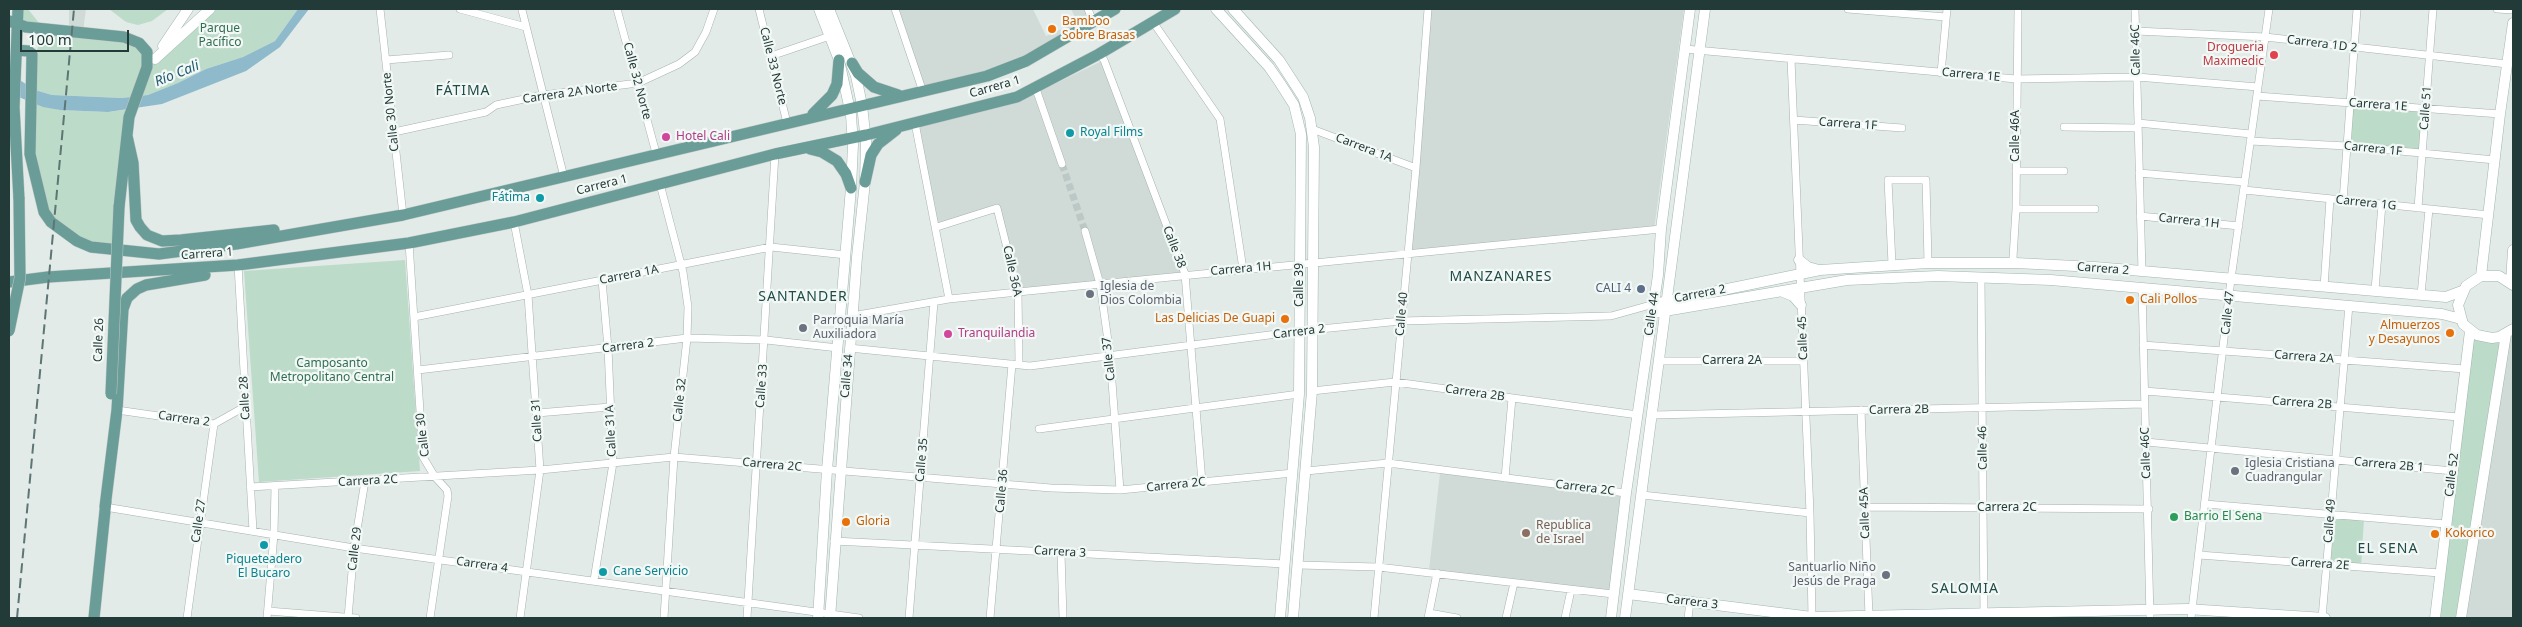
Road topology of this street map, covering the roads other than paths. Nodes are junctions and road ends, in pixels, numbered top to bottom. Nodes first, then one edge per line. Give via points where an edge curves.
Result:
1 (18, 9) edge
2 (188, 9) edge
3 (210, 9) edge
4 (380, 9) edge
5 (460, 9) edge
6 (520, 9) edge
7 (617, 9) edge
8 (714, 9) edge
9 (759, 9) edge
10 (819, 9) edge
11 (829, 9) edge
12 (895, 9) edge
13 (1088, 9) edge
14 (1115, 9) edge
15 (1174, 9) edge
16 (1216, 9) edge
17 (1233, 9) edge
18 (1428, 9) edge
19 (1690, 9) edge
20 (1705, 9) edge
21 (1848, 9) edge
22 (1947, 9) edge
23 (2018, 9) edge
24 (2135, 9) edge
25 (2269, 9) edge
26 (2357, 9) edge
27 (2433, 9) edge
28 (2497, 9) edge
29 (2513, 10) edge
30 (1896, 11) edge
31 (1946, 17) junction
32 (13, 22) edge
33 (1093, 22) junction
34 (1153, 22) junction
35 (2513, 23) edge
36 (526, 27) junction
37 (2136, 31) junction
38 (830, 36) junction
39 (2265, 37) junction
40 (2354, 48) junction
41 (1684, 49) junction
42 (1699, 50) junction
43 (16, 52) junction
44 (1100, 54) junction
45 (449, 55) dead end
46 (771, 56) junction
47 (2429, 56) junction
48 (1791, 59) junction
49 (386, 60) junction
50 (839, 60) junction
51 (1279, 60) junction
52 (151, 63) junction
53 (852, 63) junction
54 (2507, 64) junction
55 (1269, 66) junction
56 (1941, 73) junction
57 (2137, 78) junction
58 (2016, 79) junction
59 (638, 83) junction
60 (2258, 87) junction
61 (1036, 89) junction
62 (923, 92) junction
63 (910, 94) junction
64 (543, 95) junction
65 (2257, 96) junction
66 (2350, 103) junction
67 (862, 105) junction
68 (850, 108) junction
69 (2426, 108) junction
70 (2500, 114) junction
71 (801, 119) junction
72 (1794, 120) junction
73 (787, 123) junction
74 (911, 124) junction
75 (2138, 126) junction
76 (2064, 127) dead end
77 (1902, 128) dead end
78 (1312, 129) junction
79 (394, 132) junction
80 (866, 135) junction
81 (127, 136) junction
82 (2251, 137) junction
83 (853, 138) junction
84 (2347, 146) junction
85 (806, 148) junction
86 (656, 153) junction
87 (775, 154) junction
88 (2422, 154) junction
89 (2495, 160) junction
90 (1062, 164) tunnel mouth
91 (1416, 168) junction
92 (2016, 171) junction
93 (2064, 171) dead end
94 (2139, 173) junction
95 (564, 177) junction
96 (865, 182) junction
97 (2245, 182) junction
98 (660, 184) junction
99 (852, 188) junction
100 (2244, 190) junction
101 (2330, 199) junction
102 (2343, 200) junction
103 (2382, 204) junction
104 (2418, 208) junction
105 (2016, 209) junction
106 (2094, 209) dead end
107 (2429, 209) junction
108 (404, 215) junction
109 (2489, 215) junction
110 (2140, 216) junction
111 (514, 222) junction
112 (360, 223) junction
113 (2239, 226) junction
114 (936, 227) junction
115 (1661, 229) junction
116 (1085, 231) tunnel mouth
117 (409, 243) junction
118 (771, 247) junction
119 (2513, 250) edge
120 (1407, 253) junction
121 (846, 255) junction
122 (1800, 260) junction
123 (1313, 262) junction
124 (1300, 263) junction
125 (1928, 263) junction
126 (680, 264) junction
127 (1892, 264) junction
128 (2016, 264) junction
129 (238, 265) junction
130 (1243, 269) junction
131 (1820, 270) junction
132 (2142, 272) junction
133 (1185, 274) junction
134 (1800, 275) junction
135 (2481, 276) junction
136 (1670, 277) junction
137 (1981, 277) junction
138 (2231, 279) junction
139 (602, 280) junction
140 (9, 282) edge
141 (1100, 284) junction
142 (2512, 284) edge
143 (2324, 287) junction
144 (1801, 288) junction
145 (2142, 288) junction
146 (2374, 290) junction
147 (2462, 291) junction
148 (1018, 292) junction
149 (1783, 292) junction
150 (528, 295) junction
151 (2231, 295) junction
152 (2421, 295) junction
153 (1690, 296) junction
154 (949, 299) junction
155 (934, 302) junction
156 (1667, 305) junction
157 (1801, 305) junction
158 (2349, 305) junction
159 (1653, 308) junction
160 (852, 316) junction
161 (414, 317) junction
162 (2461, 319) junction
163 (1401, 321) junction
164 (1313, 330) junction
165 (9, 331) edge
166 (1300, 331) junction
167 (2470, 331) junction
168 (2510, 332) edge
169 (687, 338) junction
170 (766, 340) junction
171 (1191, 345) junction
172 (2143, 345) junction
173 (608, 348) junction
174 (838, 348) junction
175 (849, 348) junction
176 (2224, 351) junction
177 (1110, 355) junction
178 (930, 356) junction
179 (533, 357) junction
180 (2344, 360) junction
181 (1660, 361) junction
182 (1804, 361) junction
183 (1015, 364) junction
184 (2465, 369) junction
185 (418, 370) junction
186 (1395, 382) junction
187 (1312, 391) junction
188 (2144, 391) junction
189 (1299, 394) junction
190 (1512, 398) junction
191 (2218, 398) junction
192 (2145, 404) junction
193 (246, 406) junction
194 (2339, 406) junction
195 (610, 407) junction
196 (1196, 408) junction
197 (1982, 408) junction
198 (118, 410) junction
199 (1861, 410) junction
200 (537, 412) junction
201 (1806, 412) junction
202 (1638, 415) junction
203 (1653, 415) junction
204 (2459, 417) junction
205 (1114, 419) junction
206 (214, 424) junction
207 (1039, 429) dead end
208 (2146, 442) junction
209 (1633, 448) junction
210 (2212, 448) junction
211 (1648, 450) junction
212 (674, 457) junction
213 (2334, 461) junction
214 (612, 463) junction
215 (1388, 463) junction
216 (756, 464) junction
217 (540, 470) junction
218 (827, 470) junction
219 (839, 471) junction
220 (1306, 471) junction
221 (2453, 471) junction
222 (1293, 473) junction
223 (435, 477) junction
224 (920, 477) junction
225 (1505, 478) junction
226 (365, 481) junction
227 (1202, 482) junction
228 (1002, 484) junction
229 (275, 486) junction
230 (250, 487) junction
231 (1120, 490) junction
232 (1626, 493) junction
233 (1642, 495) junction
234 (2205, 504) junction
235 (1865, 506) junction
236 (106, 507) junction
237 (1984, 508) junction
238 (2149, 509) junction
239 (1810, 514) junction
240 (2330, 516) junction
241 (198, 521) junction
242 (2446, 524) junction
243 (253, 531) junction
244 (274, 534) junction
245 (834, 541) junction
246 (915, 545) junction
247 (354, 548) junction
248 (996, 549) junction
249 (1061, 552) junction
250 (2199, 555) junction
251 (439, 559) junction
252 (1285, 564) junction
253 (1298, 565) junction
254 (2326, 565) junction
255 (1378, 567) junction
256 (525, 571) junction
257 (1437, 573) junction
258 (2440, 573) junction
259 (594, 580) junction
260 (1514, 583) junction
261 (1570, 590) junction
262 (668, 591) junction
263 (1613, 594) junction
264 (1628, 594) junction
265 (749, 602) junction
266 (1690, 602) junction
267 (267, 614) edge
268 (1751, 614) edge
269 (2150, 614) edge
270 (2192, 614) edge
271 (2069, 615) edge
272 (2226, 615) edge
273 (818, 616) edge
274 (1429, 616) edge
275 (1869, 616) junction
276 (1984, 616) edge
277 (830, 617) edge
278 (1896, 617) edge
279 (94, 618) edge
280 (187, 618) edge
281 (350, 618) edge
282 (430, 618) edge
283 (520, 618) edge
284 (664, 618) edge
285 (747, 618) edge
286 (859, 618) edge
287 (909, 618) edge
288 (990, 618) edge
289 (1063, 618) edge
290 (1280, 618) edge
291 (1293, 618) edge
292 (1374, 618) edge
293 (1458, 618) edge
294 (1506, 618) edge
295 (1565, 618) edge
296 (1611, 618) edge
297 (1625, 618) edge
298 (1688, 618) edge
299 (1812, 618) edge
300 (2324, 618) edge
301 (2435, 618) edge
302 (2461, 618) edge

1 - 32 main road
2 - 52 street
3 - 52 street
4 - 49 street, Calle 30 Norte
5 - 36 street
6 - 36 street
7 - 59 street, Calle 32 Norte
8 - 59 street, Carrera 2A Norte via 695,52 680,64
9 - 46 street, Calle 33 Norte
10 - 38 street, Calle 34
11 - 53 street, Calle 34
12 - 62 street
13 - 33 street
14 - 33 main road, Carrera 1
15 - 34 main road, Carrera 1
16 - 55 street, Calle 39
17 - 51 street, Calle 39
18 - 91 street, Calle 40
19 - 41 street, Calle 44
20 - 42 street, Calle 44
21 - 30 street
22 - 31 street
23 - 58 street, Calle 46A
24 - 37 street, Calle 46C
25 - 39 street, Calle 47
26 - 40 street
27 - 47 street, Calle 51
28 - 29 street
30 - 31 street
31 - 56 street
32 - 43 main road
32 - 52 main road via 131,39 140,43
33 - 62 main road, Carrera 1 via 1004,70
34 - 44 main road, Carrera 1
34 - 130 street via 1220,119
35 - 54 street
36 - 64 street
37 - 39 street, Carrera 1D 2
37 - 57 street, Calle 46C
38 - 46 street
38 - 50 street, Calle 34
39 - 40 street, Carrera 1D 2
39 - 60 street, Calle 47
40 - 47 street, Carrera 1D 2
40 - 66 street
41 - 42 street, Carrera 1E
41 - 115 street, Calle 44
42 - 48 street, Carrera 1E
42 - 136 street, Calle 44
43 - 112 main road, Carrera 1 via 32,54 30,154 44,212 51,222 77,241 91,247 158,254
43 - 165 main road, bridge via 14,107 20,278
44 - 61 main road, Carrera 1
44 - 133 street, Calle 38
45 - 49 street
46 - 73 street, Calle 33 Norte
47 - 54 street, Carrera 1D 2
47 - 69 street, Calle 51
48 - 56 street, Carrera 1E
48 - 72 street, Calle 45
49 - 79 street, Calle 30 Norte
50 - 68 street, Calle 34
50 - 71 main road via 832,95 813,113
51 - 55 street
51 - 78 street, Calle 39 via 1303,97
52 - 81 main road, Calle 26 via 128,118
53 - 63 main road via 874,87 897,95
53 - 67 street, Calle 34
54 - 70 street
55 - 124 street, Calle 39 via 1294,105 1301,134
56 - 58 street, Carrera 1E
57 - 58 street, Carrera 1E
57 - 60 street, Carrera 1E
57 - 75 street, Calle 46C
58 - 92 street, Calle 46A
59 - 64 street, Carrera 2A Norte
59 - 86 street, Calle 32 Norte
60 - 65 street, Calle 47
61 - 74 main road, Carrera 1 via 1017,97
61 - 90 street
62 - 63 main road, Carrera 1
63 - 67 main road, Carrera 1
64 - 79 street, Carrera 2A Norte via 496,106 486,112
64 - 95 street
65 - 66 street, Carrera 1E
65 - 82 street, Calle 47
66 - 69 street, Carrera 1E
66 - 84 street
67 - 68 main road, Carrera 1
67 - 80 street, Calle 34
68 - 71 main road, Carrera 1
68 - 83 street, Calle 34
69 - 70 street, Carrera 1E
69 - 88 street, Calle 51
70 - 89 street
71 - 73 main road, Carrera 1
72 - 77 street, Carrera 1F
72 - 122 street, Calle 45
73 - 86 main road, Carrera 1
74 - 80 main road, Carrera 1
74 - 96 main road via 878,144 871,155
74 - 114 street
75 - 76 street, Carrera 1F
75 - 82 street, Carrera 1F
75 - 94 street, Calle 46C
78 - 91 street, Carrera 1A
78 - 123 street, Calle 39
79 - 108 street, Calle 30 Norte
80 - 83 main road, Carrera 1
80 - 96 street, Calle 34
81 - 112 main road via 133,163 136,220 140,228 155,239 182,240 327,223
81 - 236 main road, Calle 26, bridge via 118,207
82 - 84 street, Carrera 1F
82 - 97 street, Calle 47
83 - 85 main road, Carrera 1
83 - 99 street, Calle 34
84 - 88 street, Carrera 1F
84 - 102 street
85 - 87 main road, Carrera 1
85 - 99 main road via 837,161
86 - 95 main road, Carrera 1
87 - 98 main road, Carrera 1
87 - 118 street, Calle 33
88 - 89 street, Carrera 1F
88 - 104 street, Calle 51
89 - 109 street
91 - 120 street, Calle 40
92 - 93 street
92 - 105 street, Calle 46A
94 - 97 street
94 - 110 street, Calle 46C
95 - 108 main road, Carrera 1
96 - 160 street, Calle 34
97 - 100 street, Calle 47
98 - 111 main road, Carrera 1
98 - 126 street, Calle 32
99 - 121 street, Calle 34
100 - 101 street, Carrera 1G
100 - 113 street, Calle 47
101 - 102 street, Carrera 1G
101 - 143 street
102 - 103 street, Carrera 1G
103 - 104 street, Carrera 1G
103 - 146 street
104 - 107 street, Carrera 1G
105 - 106 street
105 - 128 street, Calle 46A via 2013,258
107 - 109 street, Carrera 1G
107 - 152 street
108 - 112 main road, Carrera 1
109 - 135 street
110 - 113 street, Carrera 1H
110 - 132 street, Calle 46C
111 - 117 main road, Carrera 1
111 - 150 street, Calle 31
113 - 138 street, Calle 47
114 - 148 street, Calle 36A via 997,208
114 - 154 street
115 - 120 street, Carrera 1H
115 - 159 street, Calle 44
116 - 141 street, Calle 37
117 - 129 main road, Carrera 1
117 - 161 street, Calle 30
118 - 121 street, Carrera 1A
118 - 126 street, Carrera 1A
118 - 170 street, Calle 33
119 - 142 street
120 - 123 street, Carrera 1H
120 - 163 street, Calle 40
121 - 174 street, Calle 34
122 - 131 street via 1808,267
122 - 134 street, Calle 45
123 - 124 street, Carrera 1H
123 - 164 street, Calle 39
124 - 130 street, Carrera 1H
124 - 166 street, Calle 39
125 - 127 street, Carrera 2
125 - 127 street via 1926,180 1888,180
125 - 128 street, Carrera 2
126 - 139 street, Carrera 1A
126 - 169 street, Calle 32 via 686,292
127 - 131 street, Carrera 2
128 - 132 street, Carrera 2
129 - 140 main road, Carrera 1
129 - 193 street, Calle 28
129 - 198 main road via 217,273 146,285 132,292 123,309
130 - 133 street, Carrera 1H
131 - 134 street, Carrera 2
132 - 138 street, Carrera 2
133 - 141 street, Carrera 1H
133 - 171 street, Calle 38
134 - 144 street, Calle 45
134 - 153 street, Carrera 2
135 - 142 street via 2493,275
135 - 147 street
136 - 153 street via 1677,288
136 - 156 street, Calle 44
137 - 144 street, Carrera 2 via 1847,280
137 - 145 street, Carrera 2
137 - 197 street, Calle 46
138 - 143 street, Carrera 2
138 - 151 street, Calle 47
139 - 150 street, Carrera 1A
139 - 173 street, Calle 31A
141 - 148 street, Carrera 1H
141 - 177 street, Calle 37
143 - 146 street, Carrera 2
144 - 149 street, Carrera 2
144 - 157 street, Calle 45
145 - 151 street, Carrera 2
145 - 172 street, Calle 46C
146 - 152 street, Carrera 2
147 - 152 street, Carrera 2 via 2446,297
147 - 162 street via 2458,305
148 - 154 street, Carrera 1H
148 - 183 street, Calle 36A
149 - 156 street, Carrera 2
149 - 157 street via 1794,296
150 - 161 street, Carrera 1A
150 - 179 street, Calle 31
151 - 158 street, Carrera 2
151 - 176 street, Calle 47
153 - 156 street, Carrera 2
154 - 155 street, Carrera 1H
155 - 160 street, Carrera 1H
155 - 178 street, Calle 35
156 - 159 street, Carrera 2
156 - 181 street, Calle 44
157 - 182 street, Calle 45
158 - 162 street, Carrera 2 via 2442,314
158 - 180 street, Calle 49
159 - 163 street, Carrera 2 via 1611,316
159 - 202 street, Calle 44
160 - 175 street, Calle 34
161 - 185 street, Calle 30
162 - 167 street
163 - 164 street, Carrera 2
163 - 186 street, Calle 40
164 - 166 street, Carrera 2
164 - 187 street, Calle 39
166 - 171 street, Carrera 2
166 - 189 street, Calle 39
167 - 168 street via 2492,338
167 - 184 street, Calle 52
168 - 302 street
169 - 170 street, Carrera 2
169 - 173 street, Carrera 2
169 - 212 street, Calle 32
170 - 174 street, Carrera 2
170 - 216 street, Calle 33
171 - 177 street, Carrera 2
171 - 196 street, Calle 38
172 - 176 street, Carrera 2A
172 - 188 street, Calle 46C
173 - 179 street, Carrera 2
173 - 195 street, Calle 31A
174 - 218 street, Calle 34
175 - 178 street, Carrera 2
175 - 219 street, Calle 34
176 - 180 street, Carrera 2A
176 - 191 street, Calle 47
177 - 183 street, Carrera 2 via 1030,366
177 - 205 street, Calle 37
178 - 183 street, Carrera 2
178 - 224 street, Calle 35
179 - 185 street, Carrera 2
179 - 200 street, Calle 31
180 - 184 street, Carrera 2A
180 - 194 street, Calle 49
181 - 182 street, Carrera 2A
181 - 203 street, Calle 44
182 - 201 street, Calle 45
183 - 228 street, Calle 36
184 - 204 street, Calle 52
185 - 223 street, Calle 30 via 423,457
186 - 187 street, Carrera 2B
186 - 190 street, Carrera 2B
186 - 215 street, Calle 40
187 - 220 street, Calle 39
188 - 191 street, Carrera 2B
188 - 192 street, Calle 46C
189 - 196 street
189 - 222 street, Calle 39
190 - 202 street, Carrera 2B
190 - 225 street
191 - 194 street, Carrera 2B
191 - 210 street, Calle 47
192 - 197 street, Carrera 2B
192 - 208 street, Calle 46C
193 - 206 street, Carrera 2
193 - 230 street, Calle 28
194 - 204 street, Carrera 2B
194 - 213 street, Calle 49
195 - 200 street
195 - 214 street, Calle 31A
196 - 205 street
196 - 227 street, Calle 38
197 - 199 street, Carrera 2B
197 - 237 street, Calle 46
198 - 206 street, Carrera 2
198 - 236 main road
199 - 201 street, Carrera 2B
199 - 235 street, Calle 45A
200 - 217 street, Calle 31
201 - 203 street, Carrera 2B
201 - 239 street, Calle 45
202 - 209 street, Calle 44
203 - 211 street, Calle 44
204 - 221 street, Calle 52
205 - 207 street
205 - 231 street, Calle 37
206 - 241 street, Calle 27
208 - 210 street, Carrera 2B 1
208 - 238 street, Calle 46C
209 - 211 street
209 - 232 street, Calle 44
210 - 213 street, Carrera 2B 1
210 - 234 street, Calle 47
211 - 233 street, Calle 44
212 - 214 street, Carrera 2C
212 - 216 street, Carrera 2C
212 - 262 street, Calle 32
213 - 221 street, Carrera 2B 1
213 - 240 street, Calle 49
214 - 217 street, Carrera 2C
214 - 259 street, Calle 31A
215 - 220 street, Carrera 2C
215 - 225 street, Carrera 2C
215 - 255 street, Calle 40
216 - 218 street, Carrera 2C
216 - 265 street, Calle 33
217 - 223 street, Carrera 2C
217 - 256 street, Calle 31
218 - 219 street, Carrera 2C
218 - 273 street, Calle 34
219 - 224 street, Carrera 2C
219 - 245 street, Calle 34
220 - 253 street, Calle 39
221 - 242 street, Calle 52
222 - 227 street, Carrera 2C
222 - 252 street, Calle 39
223 - 226 street, Carrera 2C
223 - 251 street, Calle 30 via 444,485 448,496
224 - 228 street, Carrera 2C
224 - 246 street, Calle 35
225 - 232 street, Carrera 2C
226 - 229 street, Carrera 2C
226 - 247 street, Calle 29
227 - 231 street, Carrera 2C
228 - 231 street, Carrera 2C
228 - 248 street, Calle 36
229 - 230 street, Carrera 2C
229 - 244 street
230 - 243 street, Calle 28
232 - 263 street, Calle 44
233 - 239 street
233 - 264 street, Calle 44
234 - 240 street
234 - 250 street, Calle 47
235 - 237 street, Carrera 2C
235 - 275 street, Calle 45A
236 - 241 street, Carrera 4
236 - 279 main road, Calle 26
237 - 238 street, Carrera 2C
237 - 276 street, Calle 46
238 - 269 street, Calle 46C
239 - 299 street, Calle 45
240 - 242 street
240 - 254 street, Calle 49
241 - 243 street, Carrera 4
241 - 280 street, Calle 27
242 - 258 street, Calle 52
243 - 244 street, Carrera 4
244 - 247 street, Carrera 4
244 - 267 street
245 - 246 street, Carrera 3
245 - 277 street, Calle 34
246 - 248 street, Carrera 3
246 - 287 street, Calle 35
247 - 251 street, Carrera 4
247 - 281 street, Calle 29
248 - 249 street, Carrera 3
248 - 288 street, Calle 36
249 - 252 street, Carrera 3
249 - 289 street
250 - 254 street, Carrera 2E
250 - 270 street, Calle 47
251 - 256 street, Carrera 4
251 - 282 street, Calle 30
252 - 290 street, Calle 39
253 - 255 street
253 - 291 street, Calle 39
254 - 258 street, Carrera 2E
254 - 300 street, Calle 49
255 - 257 street
255 - 292 street, Calle 40
256 - 259 street, Carrera 4
256 - 283 street, Calle 31
257 - 260 street
257 - 274 street
258 - 301 street, Calle 52
259 - 262 street, Carrera 4
260 - 261 street
260 - 294 street
261 - 263 street
261 - 295 street
262 - 265 street, Carrera 4
262 - 284 street, Calle 32
263 - 296 street, Calle 44
264 - 266 street, Carrera 3
264 - 297 street, Calle 44
265 - 273 street, Carrera 4
265 - 285 street, Calle 33
266 - 268 street, Carrera 3
266 - 298 street
267 - 281 street
268 - 299 street, Carrera 3
269 - 270 street, Carrera 3
269 - 271 street, Carrera 3
270 - 272 street, Carrera 3
271 - 276 street, Carrera 3
272 - 300 street, Carrera 3
273 - 277 street, Carrera 4
274 - 293 street
275 - 278 street, Carrera 3
275 - 299 street, Carrera 3
276 - 278 street, Carrera 3
277 - 286 street, Carrera 4

